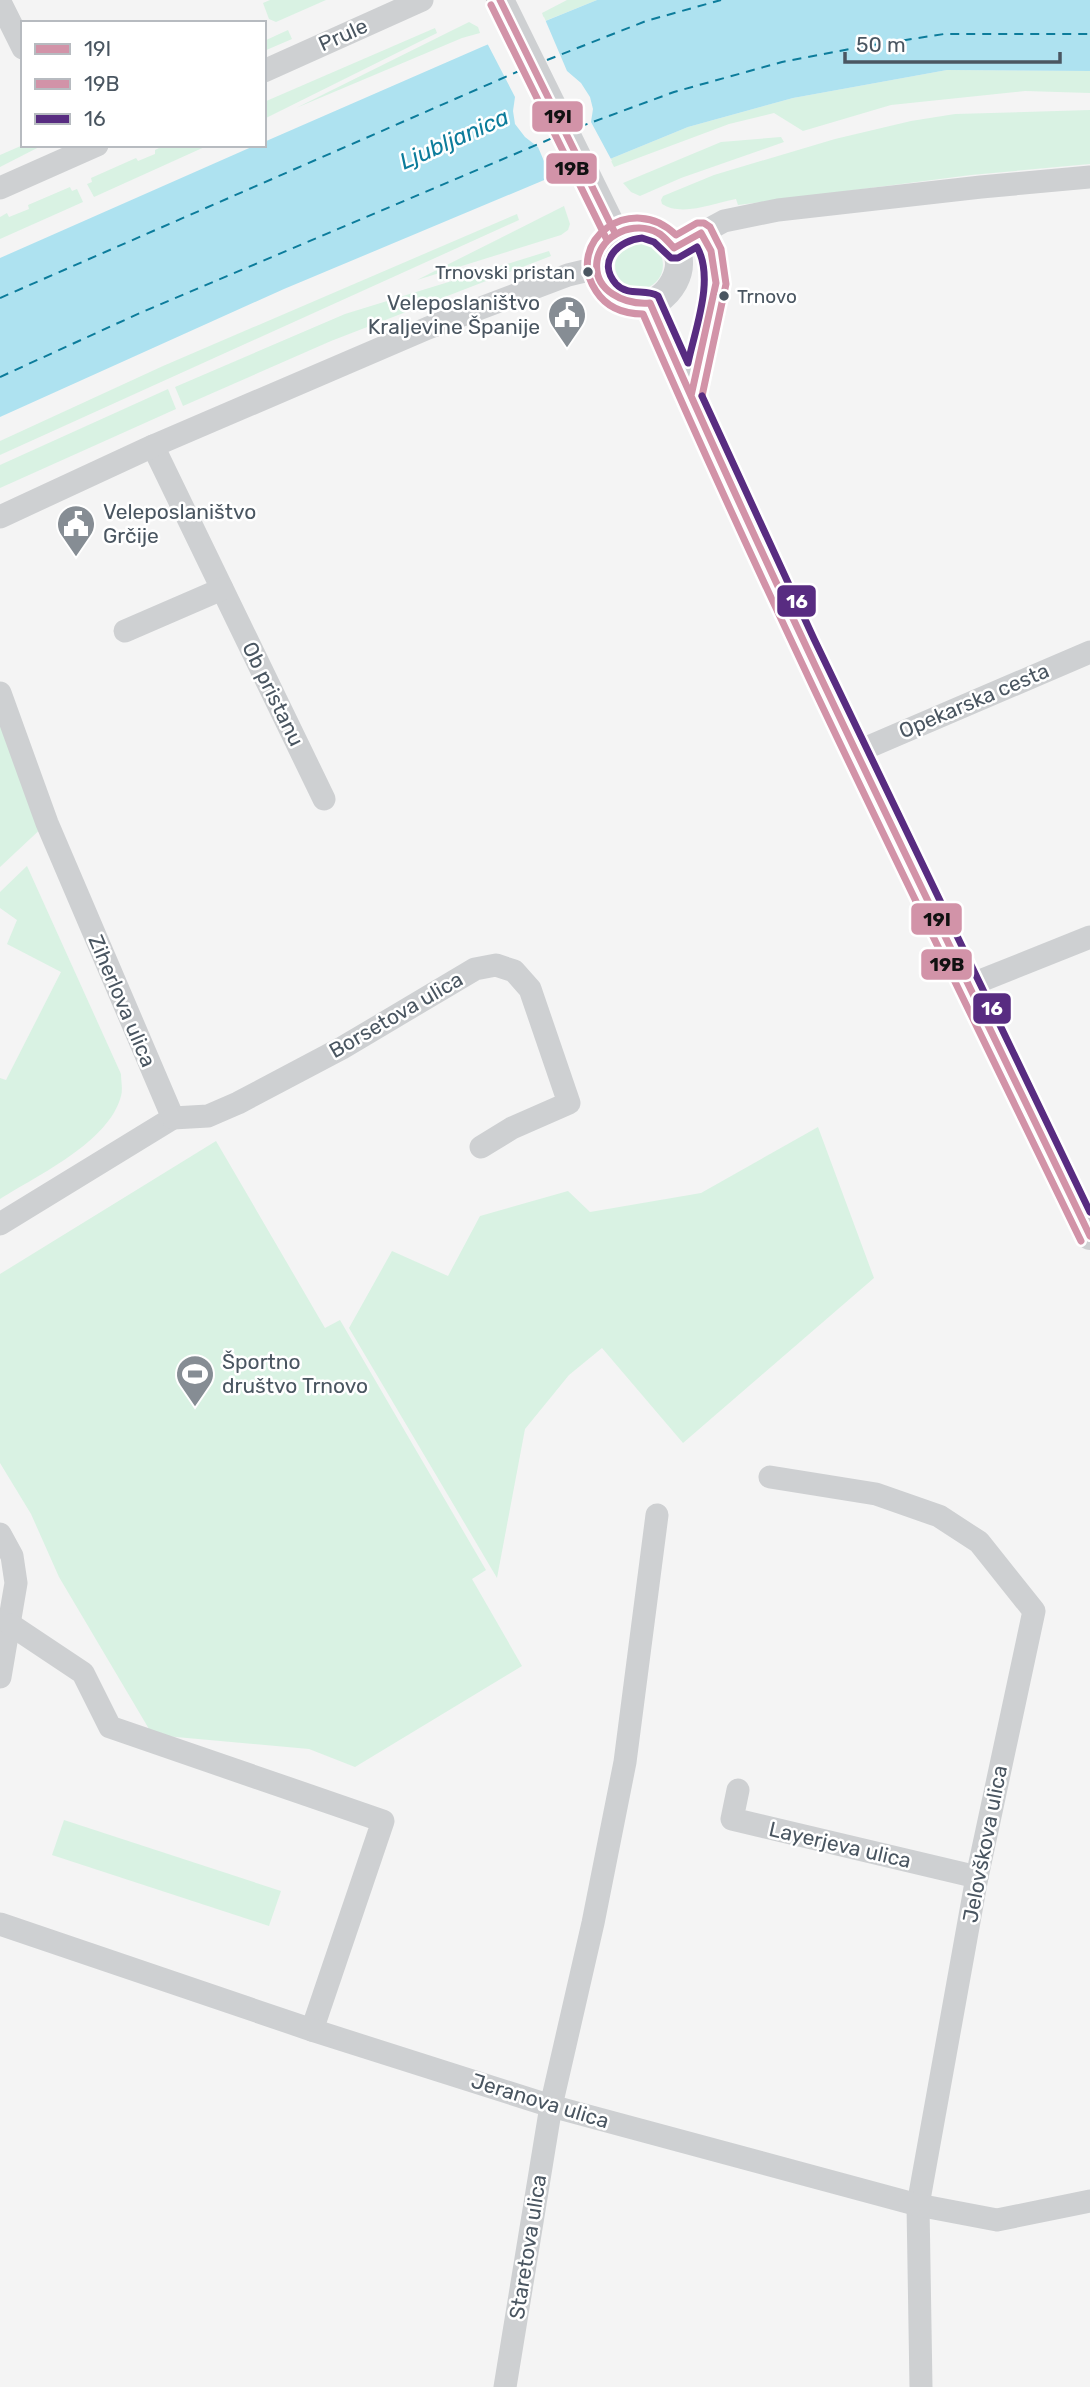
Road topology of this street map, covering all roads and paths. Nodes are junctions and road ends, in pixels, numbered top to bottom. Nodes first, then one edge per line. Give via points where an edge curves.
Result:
1 (422, 0) edge
2 (0, 2) edge
3 (504, 8) edge
4 (21, 44) edge
5 (266, 70) edge
6 (73, 150) edge
7 (1090, 177) edge
8 (0, 188) edge
9 (615, 233) junction
10 (674, 248) junction
11 (597, 268) junction
12 (650, 303) junction
13 (153, 446) junction
14 (0, 517) edge
15 (222, 589) junction
16 (125, 631) dead end
17 (1090, 652) edge
18 (0, 693) edge
19 (859, 751) junction
20 (324, 799) dead end
21 (1090, 937) edge
22 (970, 985) junction
23 (173, 1118) junction
24 (481, 1147) dead end
25 (0, 1224) edge
26 (1090, 1236) edge
27 (770, 1477) dead end
28 (657, 1515) dead end
29 (0, 1534) edge
30 (11, 1625) junction
31 (0, 1677) edge
32 (738, 1790) dead end
33 (977, 1877) junction
34 (0, 1924) edge
35 (312, 2030) junction
36 (551, 2106) junction
37 (1090, 2201) edge
38 (918, 2205) junction
39 (505, 2387) edge
40 (921, 2387) edge

1 - 5 street, Prule
2 - 4 street
3 - 9 street
6 - 8 street
7 - 10 street via 778,210 723,221
9 - 10 street via 645,227 666,236
9 - 11 street via 604,243
10 - 12 street via 676,278 669,290
11 - 12 street via 600,279 616,297 629,303
11 - 13 street via 428,328
12 - 19 street via 712,446
13 - 14 street
13 - 15 street, Ob pristanu
15 - 16 street
15 - 20 street, Ob pristanu
17 - 19 street, Opekarska cesta
18 - 23 street, Ziherlova ulica via 47,823
19 - 22 street
21 - 22 street
22 - 26 street
23 - 24 street, Borsetova ulica via 208,1116 238,1103 475,969 496,965 514,971 530,989 569,1103
23 - 25 street
27 - 33 street, Jelovškova ulica via 876,1494 939,1516 979,1542 1034,1611
28 - 36 street, Staretova ulica via 625,1762
29 - 30 street via 12,1556 16,1583
30 - 31 street
30 - 35 street via 83,1673 110,1727 383,1821
32 - 33 street, Layerjeva ulica via 732,1819
33 - 38 street, Jelovškova ulica
34 - 35 street, Jeranova ulica
35 - 36 street, Jeranova ulica
36 - 38 street, Jeranova ulica
36 - 39 street, Staretova ulica
37 - 38 street, Jeranova ulica via 997,2220
38 - 40 street, Jelovškova ulica

